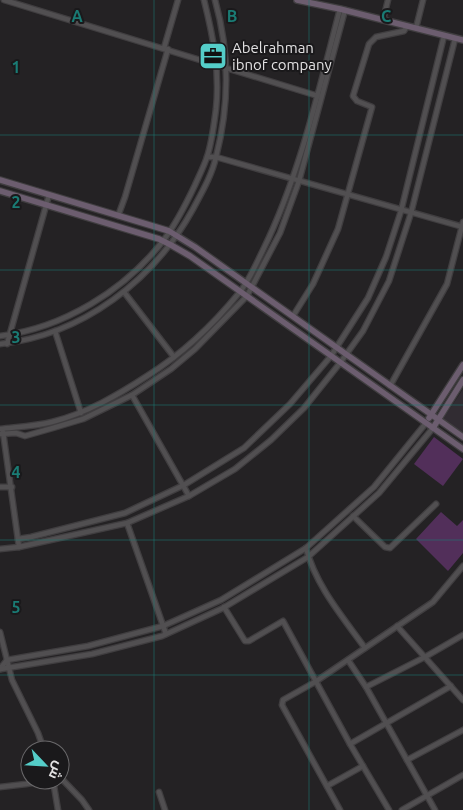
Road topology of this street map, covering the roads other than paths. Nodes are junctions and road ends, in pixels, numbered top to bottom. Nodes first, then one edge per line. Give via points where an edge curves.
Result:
1 (4, 0) edge
2 (178, 0) edge
3 (204, 0) edge
4 (215, 0) edge
5 (297, 0) edge
6 (388, 0) edge
7 (423, 0) edge
8 (342, 10) junction
9 (383, 20) junction
10 (407, 26) junction
11 (416, 28) junction
12 (444, 36) junction
13 (455, 39) junction
14 (463, 40) edge
15 (166, 48) junction
16 (216, 63) junction
17 (227, 67) junction
18 (320, 96) junction
19 (207, 157) junction
20 (216, 158) junction
21 (292, 179) junction
22 (0, 180) edge
23 (299, 181) junction
24 (0, 192) edge
25 (347, 194) junction
26 (48, 195) junction
27 (45, 205) junction
28 (400, 211) junction
29 (411, 213) junction
30 (118, 216) junction
31 (463, 225) edge
32 (169, 232) junction
33 (178, 236) junction
34 (163, 241) junction
35 (171, 244) junction
36 (245, 282) junction
37 (252, 287) junction
38 (124, 292) junction
39 (240, 292) junction
40 (246, 296) junction
41 (293, 316) junction
42 (55, 331) junction
43 (9, 334) junction
44 (0, 336) edge
45 (0, 344) edge
46 (7, 344) junction
47 (337, 348) junction
48 (346, 354) junction
49 (331, 356) junction
50 (174, 357) junction
51 (340, 363) junction
52 (463, 365) edge
53 (463, 380) edge
54 (390, 386) junction
55 (132, 395) junction
56 (81, 412) junction
57 (432, 415) junction
58 (82, 419) junction
59 (439, 420) junction
60 (426, 423) junction
61 (433, 428) junction
62 (2, 431) edge
63 (463, 437) edge
64 (463, 449) edge
65 (184, 485) junction
66 (0, 487) edge
67 (12, 487) junction
68 (189, 496) junction
69 (436, 504) dead end
70 (348, 510) junction
71 (353, 516) junction
72 (127, 523) junction
73 (18, 539) junction
74 (19, 547) junction
75 (306, 548) junction
76 (0, 550) edge
77 (308, 557) junction
78 (463, 566) edge
79 (224, 607) junction
80 (163, 626) junction
81 (397, 626) junction
82 (0, 632) edge
83 (166, 634) junction
84 (463, 635) edge
85 (92, 645) junction
86 (365, 648) junction
87 (92, 654) junction
88 (425, 657) junction
89 (7, 660) junction
90 (348, 660) junction
91 (9, 668) junction
92 (0, 669) edge
93 (315, 682) junction
94 (451, 686) junction
95 (366, 687) junction
96 (463, 700) edge
97 (386, 722) junction
98 (463, 730) edge
99 (40, 740) edge
100 (350, 744) junction
101 (407, 760) junction
102 (363, 766) junction
103 (463, 775) edge
104 (20, 785) edge
105 (327, 786) junction
106 (0, 787) edge
107 (70, 787) edge
108 (55, 790) edge
109 (159, 792) dead end
110 (427, 796) junction
111 (58, 810) edge
112 (89, 810) edge
113 (164, 810) edge
114 (340, 810) edge
115 (389, 810) edge
116 (402, 810) edge
117 (436, 810) edge

1 - 15 street
2 - 15 street
3 - 16 street
4 - 17 street via 223,27
5 - 8 street
6 - 9 street
7 - 11 street
8 - 9 street
8 - 18 street
9 - 10 street
10 - 11 street
10 - 25 street via 404,31 376,38 369,44 353,96 356,101 372,107
11 - 12 street
12 - 13 street
12 - 28 street
13 - 14 street
13 - 29 street
15 - 16 street
15 - 30 street
16 - 17 street
16 - 19 street via 216,109
17 - 18 street
17 - 20 street via 226,104
18 - 21 street
18 - 23 street
19 - 20 street
19 - 32 street
20 - 21 street
20 - 33 street
21 - 23 street
21 - 36 street via 276,224
22 - 26 street
23 - 25 street
23 - 37 street via 280,233
24 - 27 street
25 - 28 street
25 - 41 street via 338,229 322,266
26 - 27 street
26 - 30 street
27 - 34 street
27 - 43 street
28 - 29 street
28 - 47 street via 386,258 372,290
29 - 31 street
29 - 48 street via 389,281 363,331
30 - 32 street
31 - 54 street via 447,284
32 - 33 street
32 - 34 street
33 - 35 street
33 - 36 street
34 - 35 street
34 - 43 street via 138,268 76,312 39,328
35 - 38 street via 146,274
35 - 39 street
36 - 37 street
36 - 39 street
37 - 40 street
37 - 41 street
38 - 42 street via 78,322
38 - 50 street
39 - 40 street
39 - 50 street
40 - 49 street
40 - 55 street via 196,349
41 - 47 street
42 - 46 street
42 - 56 street
43 - 44 street
43 - 46 street
45 - 46 street
47 - 48 street
47 - 49 street
48 - 51 street
48 - 54 street
49 - 51 street
49 - 65 street via 290,404 244,448
50 - 56 street via 108,400
51 - 60 street
51 - 68 street via 304,408 271,440 235,468
52 - 57 street
53 - 59 street
54 - 57 street
55 - 58 street
55 - 65 street
56 - 58 street
56 - 62 street via 52,422
57 - 59 street
57 - 60 street
58 - 62 street via 25,436
59 - 61 street
59 - 63 street
60 - 61 street
60 - 70 street via 374,487
61 - 64 street
61 - 71 street via 379,493
62 - 67 street
65 - 68 street
65 - 73 street via 125,513
66 - 67 street
67 - 73 street
68 - 72 street
69 - 71 street via 388,548
70 - 71 street
70 - 75 street
71 - 77 street
72 - 74 street
72 - 80 street
73 - 74 street
74 - 76 street
75 - 77 street
75 - 80 street via 221,600
77 - 79 street
77 - 86 street via 328,598
78 - 81 street via 433,602
79 - 83 street
79 - 93 street via 245,641 283,621
80 - 83 street
80 - 85 street
81 - 86 street
81 - 88 street
82 - 89 street
83 - 87 street
84 - 88 street
85 - 87 street
85 - 89 street
86 - 90 street
87 - 91 street
88 - 94 street
88 - 95 street
89 - 91 street
89 - 92 street
90 - 93 street
90 - 95 street
91 - 92 street
91 - 99 street
93 - 100 street
93 - 105 street via 283,700 282,706
94 - 96 street
94 - 97 street
95 - 97 street
97 - 100 street
97 - 101 street
98 - 101 street
100 - 102 street
101 - 110 street
102 - 105 street
102 - 115 street
103 - 110 street
104 - 106 street
105 - 114 street
107 - 112 street
108 - 111 street
109 - 113 street
110 - 116 street
110 - 117 street

